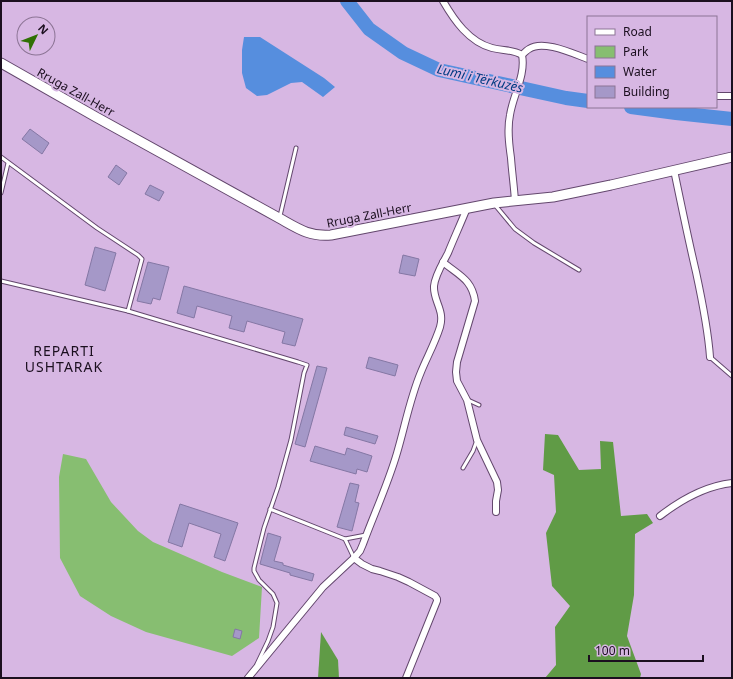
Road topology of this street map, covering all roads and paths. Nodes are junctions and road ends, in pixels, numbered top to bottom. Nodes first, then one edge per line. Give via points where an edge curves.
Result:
1 (443, 1) edge
2 (522, 55) junction
3 (587, 59) edge
4 (1, 63) edge
5 (717, 96) edge
6 (732, 96) edge
7 (296, 148) dead end
8 (1, 157) edge
9 (732, 157) edge
10 (8, 163) junction
11 (674, 170) junction
12 (1, 194) edge
13 (515, 201) junction
14 (494, 203) junction
15 (467, 208) junction
16 (279, 218) junction
17 (443, 262) junction
18 (579, 270) dead end
19 (1, 281) edge
20 (128, 311) junction
21 (710, 357) joint
22 (732, 376) edge
23 (466, 400) junction
24 (479, 405) dead end
25 (477, 440) junction
26 (463, 468) dead end
27 (732, 483) edge
28 (270, 509) junction
29 (496, 512) dead end
30 (660, 516) dead end
31 (366, 535) junction
32 (345, 539) junction
33 (354, 558) junction
34 (254, 670) junction
35 (248, 678) edge
36 (406, 678) edge

1 - 2 street via 472,38 491,48
2 - 3 street via 534,46 543,46
2 - 13 street via 522,74 508,126
4 - 16 main road, Rruga Zall-Herr
5 - 6 street
7 - 16 lane
8 - 10 lane
9 - 11 main road, Rruga Zall-Herr
10 - 12 lane
10 - 20 lane via 142,259
11 - 13 main road, Rruga Zall-Herr via 553,197
11 - 21 street via 705,314
13 - 14 main road, Rruga Zall-Herr
14 - 15 main road, Rruga Zall-Herr
14 - 18 lane via 515,229
15 - 16 main road, Rruga Zall-Herr via 322,236 304,232
15 - 17 street
17 - 23 street via 466,280 474,293 475,301 456,362 457,381
17 - 31 street via 434,285 442,320 421,372 397,454
19 - 20 lane
20 - 28 lane via 307,365 291,440
21 - 22 lane
23 - 24 lane
23 - 25 street
25 - 26 lane
25 - 29 street via 497,482
27 - 30 street via 692,495
28 - 32 lane
28 - 34 lane via 254,571 273,594 277,603 273,627
31 - 32 lane
31 - 33 street via 360,551
32 - 33 lane
33 - 34 street via 323,587
33 - 36 street via 372,570 390,573 437,598
34 - 35 street

